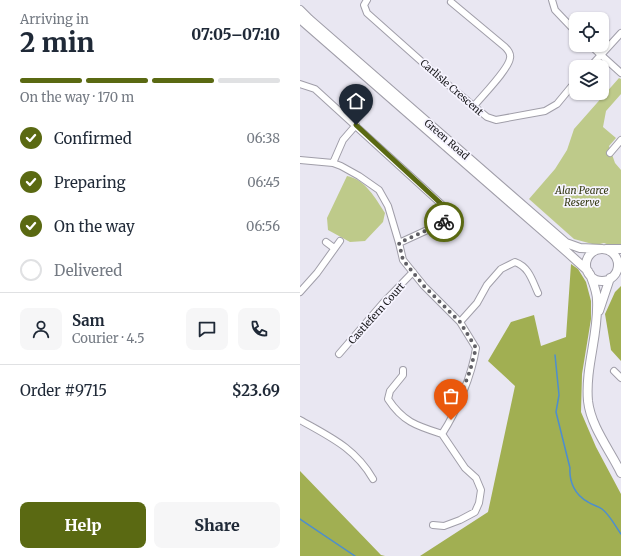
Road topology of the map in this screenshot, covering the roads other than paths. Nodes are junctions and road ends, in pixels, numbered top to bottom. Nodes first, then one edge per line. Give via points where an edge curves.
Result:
1 (367, 0) edge
2 (552, 0) edge
3 (451, 2) dead end
4 (300, 10) edge
5 (300, 19) edge
6 (569, 25) edge
7 (621, 33) edge
8 (597, 52) edge
9 (601, 56) junction
10 (597, 60) edge
11 (621, 73) edge
12 (300, 84) edge
13 (569, 89) edge
14 (474, 106) junction
15 (356, 125) junction
16 (621, 140) edge
17 (610, 154) dead end
18 (300, 160) edge
19 (333, 163) junction
20 (340, 241) dead end
21 (326, 242) dead end
22 (399, 243) junction
23 (334, 248) junction
24 (604, 249) junction
25 (621, 249) edge
26 (413, 272) junction
27 (588, 272) junction
28 (615, 274) edge
29 (300, 282) edge
30 (305, 286) junction
31 (300, 292) edge
32 (538, 293) dead end
33 (596, 319) junction
34 (460, 322) junction
35 (339, 354) dead end
36 (403, 370) dead end
37 (614, 371) dead end
38 (621, 378) edge
39 (300, 420) edge
40 (300, 424) edge
41 (442, 434) junction
42 (367, 470) junction
43 (620, 471) edge
44 (374, 480) dead end
45 (433, 525) dead end

1 - 14 street, Carlisle Crescent via 364,5 367,12
2 - 6 street via 555,10
3 - 14 street via 509,51 510,58 505,70
4 - 24 main road, Green Road via 566,243 580,248
5 - 27 main road, Green Road
7 - 9 street
8 - 9 street
9 - 10 street
9 - 11 street
12 - 15 street via 315,90
13 - 14 street, Carlisle Crescent via 557,104 545,111 496,120 487,117
15 - 19 street via 343,140
15 - 22 street via 450,212 451,217 447,221
16 - 17 street
18 - 19 street
19 - 22 street via 350,170 379,190 388,206
20 - 23 street
21 - 23 street
22 - 26 street via 403,260
23 - 30 street
24 - 25 main road, Green Road
24 - 27 main road via 597,250 589,256 586,265
24 - 28 main road via 612,252 617,259
26 - 34 street
26 - 35 street, Castlefern Court
27 - 28 main road via 599,280 605,280
27 - 33 main road via 596,292
28 - 33 main road
29 - 30 street
30 - 31 street
32 - 34 street via 530,273 522,264 515,262 501,269 487,285 477,304
33 - 43 main road via 589,364 588,401 597,428
34 - 41 street via 476,348 451,420
36 - 41 street via 403,375 390,391 388,400 404,418
37 - 38 street
39 - 42 street via 342,444
40 - 42 street via 340,447
41 - 45 street via 464,468 476,478 481,490 475,512 444,526
42 - 44 street

